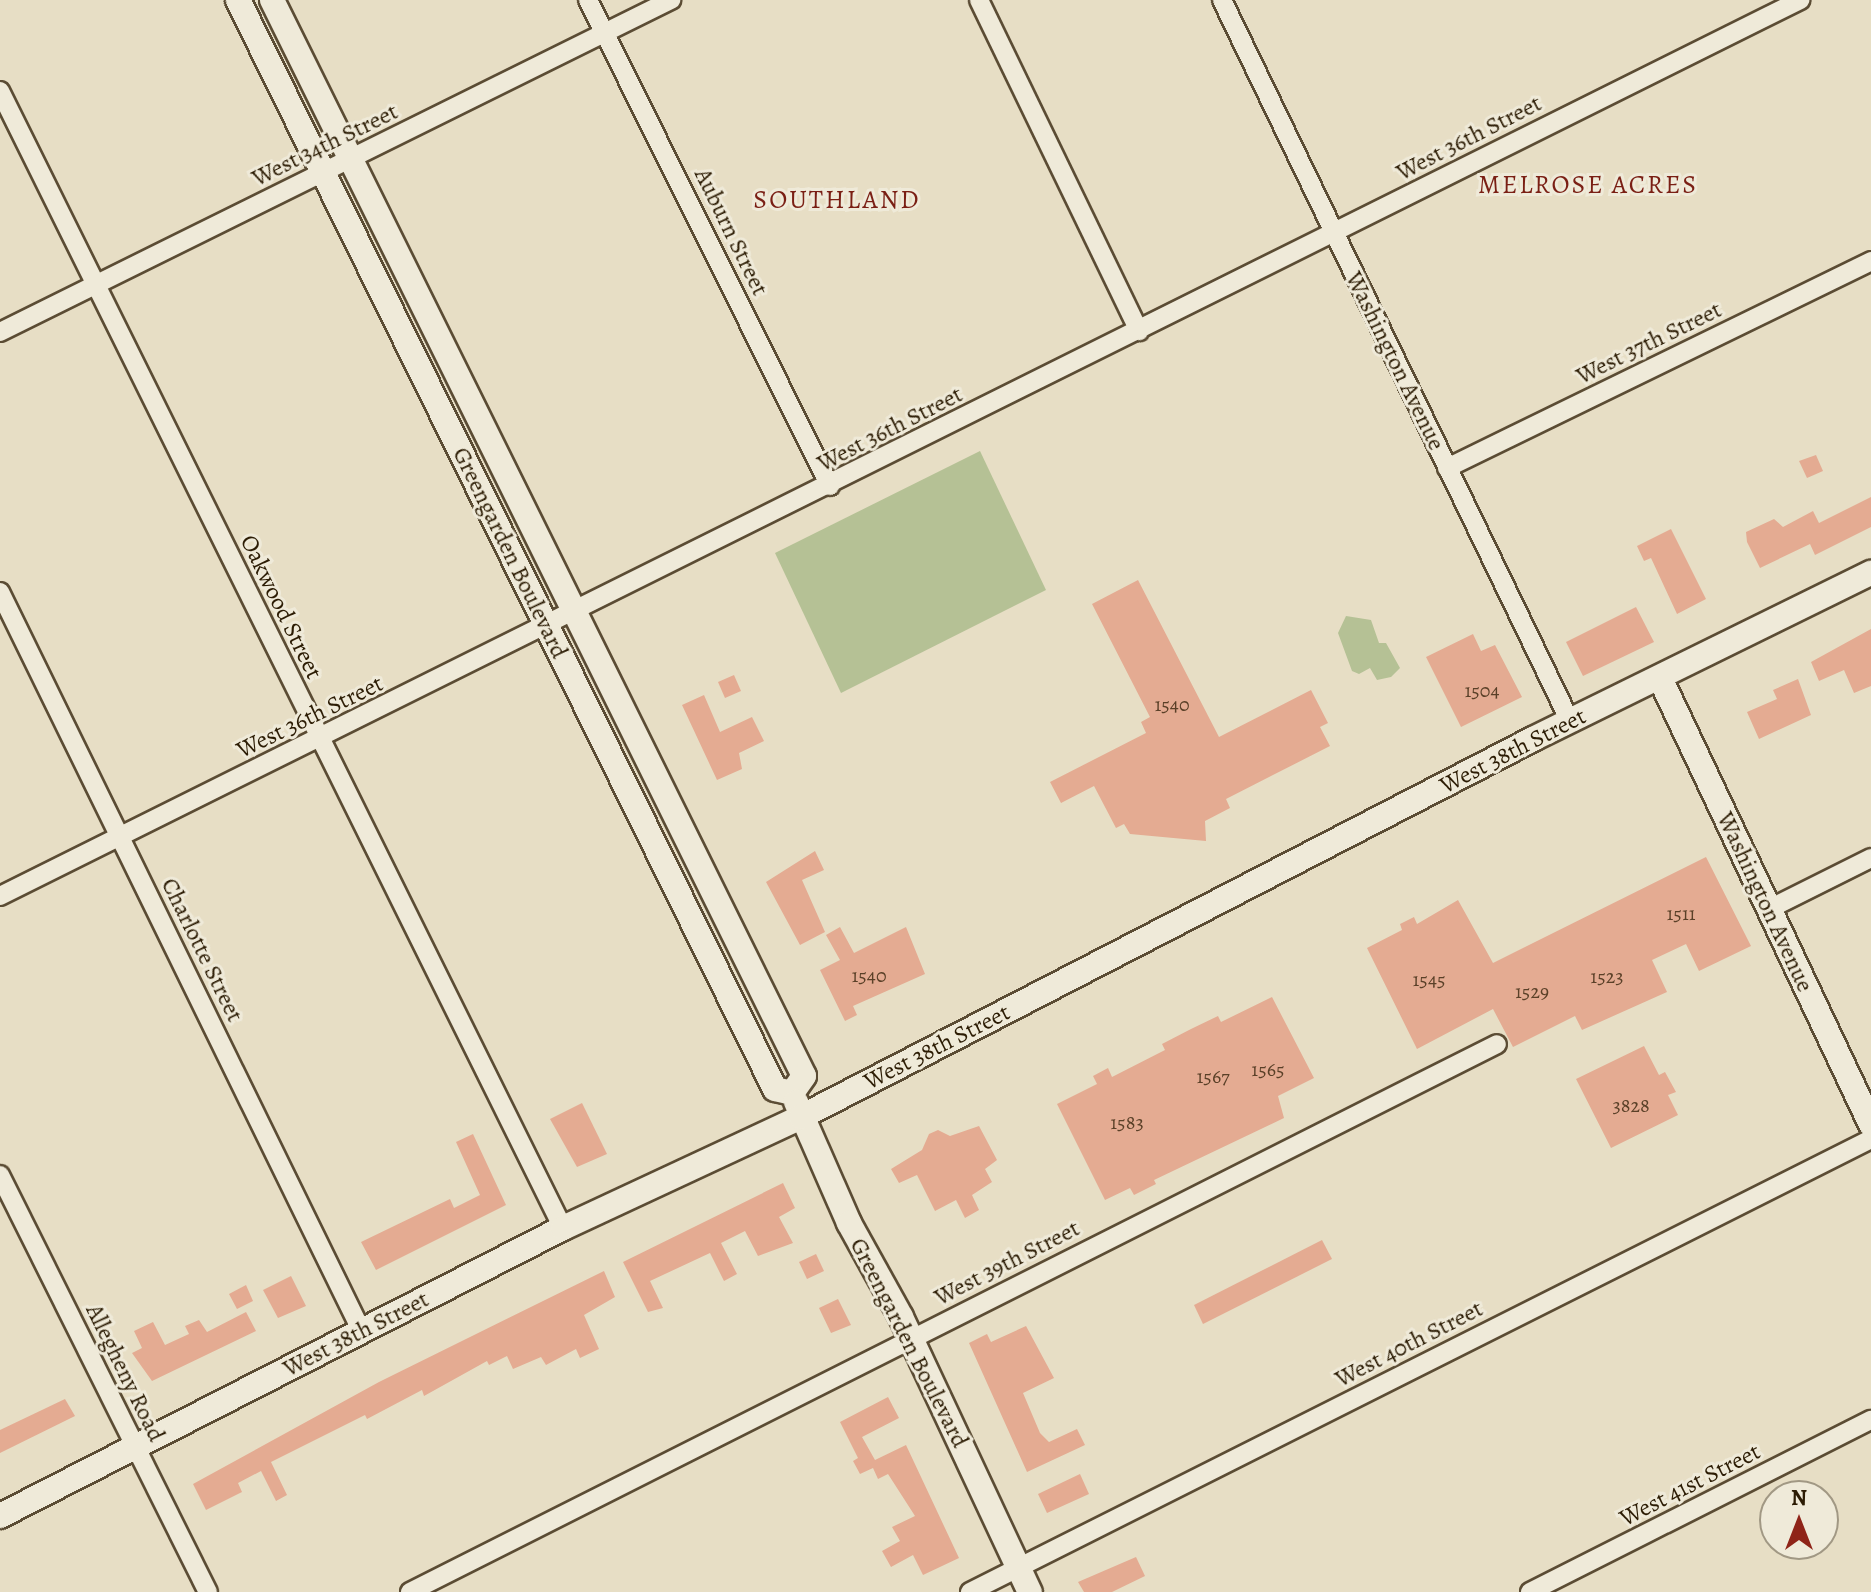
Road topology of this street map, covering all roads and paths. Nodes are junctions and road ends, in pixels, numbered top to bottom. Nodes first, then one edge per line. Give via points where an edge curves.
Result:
1 (238, 0) edge
2 (272, 0) edge
3 (588, 0) edge
4 (671, 0) edge
5 (979, 0) edge
6 (1222, 0) edge
7 (1800, 0) edge
8 (605, 33) junction
9 (0, 91) edge
10 (352, 158) junction
11 (323, 172) junction
12 (1333, 234) junction
13 (1871, 261) edge
14 (96, 285) junction
15 (1139, 331) junction
16 (0, 332) edge
17 (1447, 468) junction
18 (830, 486) junction
19 (1871, 573) edge
20 (0, 592) edge
21 (574, 613) junction
22 (547, 627) junction
23 (1660, 678) junction
24 (1570, 721) junction
25 (319, 740) junction
26 (120, 837) junction
27 (1871, 858) edge
28 (0, 896) edge
29 (1769, 909) junction
30 (1497, 1044) dead end
31 (792, 1093) junction
32 (801, 1117) junction
33 (1871, 1125) edge
34 (1871, 1139) edge
35 (0, 1175) edge
36 (563, 1228) junction
37 (361, 1330) junction
38 (911, 1339) junction
39 (1871, 1420) edge
40 (135, 1448) junction
41 (0, 1516) edge
42 (1018, 1567) junction
43 (208, 1592) edge
44 (410, 1592) edge
45 (970, 1592) edge
46 (1030, 1592) edge
47 (1530, 1592) edge

1 - 11 street, Greengarden Boulevard
2 - 10 street, Greengarden Boulevard
3 - 8 street, Auburn Street
4 - 8 street, West 34th Street
5 - 15 street
6 - 12 street, Washington Avenue
7 - 12 street, West 36th Street
8 - 10 street, West 34th Street
8 - 18 street, Auburn Street
9 - 14 street, Oakwood Street
10 - 11 street, West 34th Street
10 - 21 street, Greengarden Boulevard
11 - 14 street, West 34th Street
11 - 22 street, Greengarden Boulevard
12 - 15 street, West 36th Street
12 - 17 street, Washington Avenue
13 - 17 street, West 37th Street
14 - 16 street, West 34th Street
14 - 25 street, Oakwood Street
15 - 18 street, West 36th Street
17 - 24 street, Washington Avenue
18 - 21 street, West 36th Street
19 - 23 street, West 38th Street
20 - 26 street, Charlotte Street
21 - 22 street, West 36th Street
21 - 31 street, Greengarden Boulevard via 804,1076
22 - 25 street, West 36th Street
22 - 31 street, Greengarden Boulevard via 775,1089
23 - 24 street, West 38th Street
23 - 29 street, Washington Avenue
24 - 32 street, West 38th Street
25 - 26 street, West 36th Street
25 - 36 street, Oakwood Street
26 - 28 street, West 36th Street
26 - 37 street, Charlotte Street
27 - 29 street
29 - 33 street, Washington Avenue
30 - 38 street, West 39th Street
31 - 32 street, Greengarden Boulevard
32 - 36 street, West 38th Street
32 - 38 street, Greengarden Boulevard via 849,1223
34 - 42 street, West 40th Street
35 - 40 street, Allegheny Road
36 - 37 street, West 38th Street
37 - 40 street, West 38th Street
38 - 42 street, Greengarden Boulevard
38 - 44 street, West 39th Street
39 - 47 street, West 41st Street
40 - 41 street, West 38th Street
40 - 43 street, Allegheny Road
42 - 45 street, West 40th Street
42 - 46 street, Greengarden Boulevard

